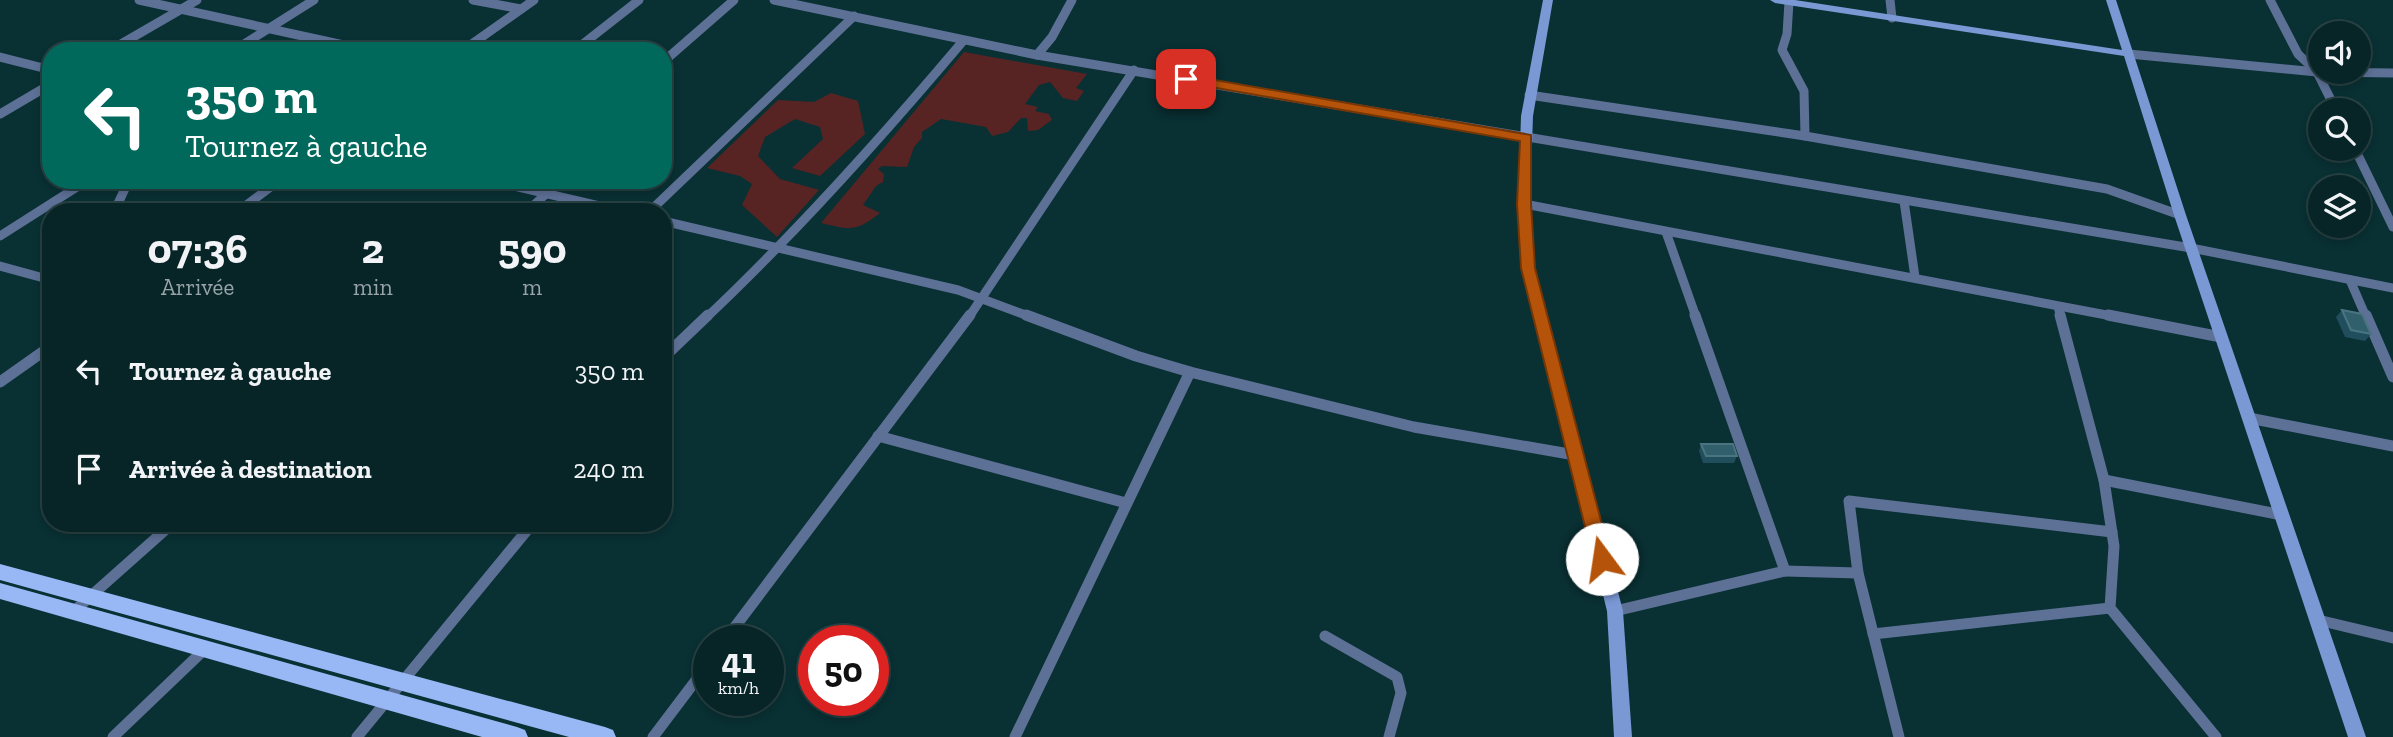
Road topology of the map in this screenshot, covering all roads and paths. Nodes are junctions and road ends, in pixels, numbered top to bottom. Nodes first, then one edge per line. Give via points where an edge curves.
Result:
1 (139, 0) edge
2 (197, 0) edge
3 (314, 0) edge
4 (473, 0) edge
5 (534, 0) edge
6 (639, 0) edge
7 (734, 0) edge
8 (774, 0) edge
9 (1072, 0) edge
10 (1548, 0) edge
11 (1775, 0) edge
12 (1890, 0) edge
13 (2111, 0) edge
14 (2270, 0) edge
15 (1789, 2) junction
16 (521, 9) junction
17 (180, 10) junction
18 (853, 16) junction
19 (1892, 18) junction
20 (267, 29) junction
21 (963, 41) junction
22 (125, 42) edge
23 (247, 42) edge
24 (328, 42) edge
25 (475, 42) edge
26 (585, 42) edge
27 (672, 54) edge
28 (2129, 54) junction
29 (1037, 55) junction
30 (0, 57) edge
31 (2308, 63) edge
32 (42, 68) edge
33 (1134, 70) junction
34 (2308, 71) edge
35 (2371, 73) edge
36 (2393, 73) edge
37 (42, 89) edge
38 (1529, 95) junction
39 (0, 114) edge
40 (1805, 136) junction
41 (1526, 138) junction
42 (2361, 161) edge
43 (74, 189) edge
44 (268, 189) edge
45 (535, 189) edge
46 (547, 194) junction
47 (1904, 201) junction
48 (52, 203) edge
49 (249, 203) edge
50 (536, 203) edge
51 (586, 203) edge
52 (658, 203) edge
53 (1524, 204) junction
54 (42, 209) edge
55 (2180, 215) junction
56 (672, 223) edge
57 (2393, 227) edge
58 (1667, 232) junction
59 (0, 236) edge
60 (2191, 248) junction
61 (778, 250) junction
62 (0, 266) edge
63 (1915, 277) junction
64 (42, 278) edge
65 (2350, 280) junction
66 (2393, 288) edge
67 (982, 300) junction
68 (2058, 307) junction
69 (2221, 337) junction
70 (672, 350) edge
71 (42, 352) edge
72 (1190, 372) junction
73 (2393, 377) edge
74 (0, 382) edge
75 (2249, 418) junction
76 (878, 436) junction
77 (2393, 446) edge
78 (1575, 455) junction
79 (2104, 480) junction
80 (1126, 503) junction
81 (2282, 515) junction
82 (163, 532) edge
83 (526, 532) edge
84 (2112, 532) junction
85 (1785, 571) junction
86 (0, 572) edge
87 (1858, 573) junction
88 (0, 591) edge
89 (92, 595) junction
90 (2110, 608) junction
91 (74, 611) junction
92 (1615, 611) junction
93 (2318, 620) junction
94 (736, 625) edge
95 (1873, 634) junction
96 (1325, 636) dead end
97 (2393, 638) edge
98 (206, 648) junction
99 (404, 682) junction
100 (693, 684) edge
101 (388, 701) junction
102 (113, 737) edge
103 (357, 737) edge
104 (517, 737) edge
105 (605, 737) edge
106 (653, 737) edge
107 (1015, 737) edge
108 (1389, 737) edge
109 (1623, 737) edge
110 (1899, 737) edge
111 (2216, 737) edge
112 (2357, 737) edge

1 - 17 street
2 - 17 street
3 - 20 street
4 - 16 street
5 - 16 street
6 - 26 street
7 - 27 street
8 - 18 street
9 - 29 street
10 - 38 street
11 - 15 street
12 - 19 street
13 - 28 street
14 - 31 street via 2298,54
15 - 19 street
15 - 40 street via 1782,50 1804,90
16 - 25 street
17 - 20 street
17 - 22 street
18 - 21 street
18 - 52 street
19 - 28 street
20 - 23 street
20 - 24 street
21 - 29 street
21 - 61 street
28 - 34 street
28 - 55 street
29 - 33 street
30 - 32 street
33 - 41 street
33 - 67 street
35 - 36 street
37 - 39 street
38 - 40 street
38 - 41 street
40 - 55 street via 2107,189
41 - 47 street
41 - 53 street
42 - 57 street
43 - 48 street
44 - 49 street
45 - 46 street
46 - 50 street
46 - 51 street
47 - 60 street
47 - 63 street
53 - 58 street
53 - 78 street via 1528,268
54 - 59 street
55 - 60 street
56 - 61 street
58 - 63 street
58 - 85 street
60 - 65 street
60 - 69 street
61 - 67 street via 958,290
61 - 70 street
62 - 64 street
63 - 68 street
65 - 66 street
65 - 73 street
67 - 72 street
67 - 76 street
68 - 69 street
68 - 79 street
69 - 75 street
71 - 74 street
72 - 78 street via 1414,427
72 - 80 street
75 - 77 street
75 - 81 street
76 - 80 street
76 - 94 street
78 - 92 street
79 - 81 street
79 - 84 street
80 - 107 street
81 - 93 street
82 - 89 street
83 - 99 street
84 - 87 street via 1849,501
84 - 90 street
85 - 87 street
85 - 92 street
86 - 89 main road
87 - 95 street
88 - 91 main road
89 - 91 street
89 - 99 main road
90 - 95 street
90 - 111 street
91 - 98 main road
92 - 109 street
93 - 97 street
93 - 112 street
95 - 110 street
96 - 108 street via 1397,677 1401,693
98 - 101 main road
98 - 102 street
99 - 101 street
99 - 105 main road
100 - 106 street
101 - 103 street
101 - 104 main road

